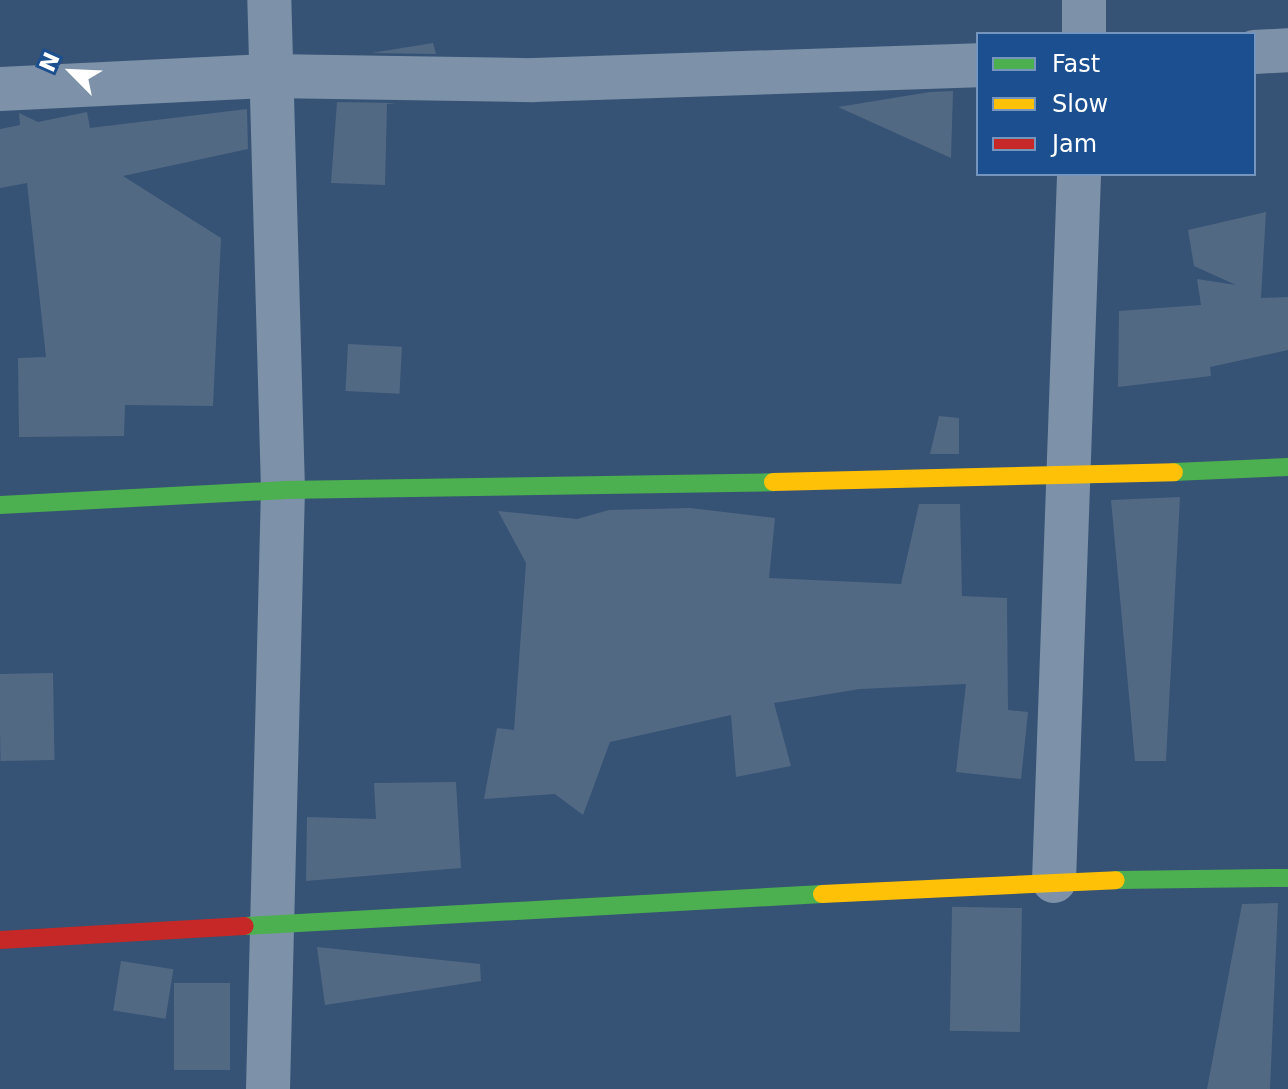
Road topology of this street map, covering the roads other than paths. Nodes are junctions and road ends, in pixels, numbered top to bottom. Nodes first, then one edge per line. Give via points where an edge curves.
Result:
1 (269, 0) edge
2 (1084, 0) edge
3 (1084, 32) edge
4 (1288, 50) edge
5 (1256, 52) edge
6 (976, 65) edge
7 (270, 76) junction
8 (0, 89) edge
9 (1079, 176) edge
10 (1288, 467) edge
11 (1067, 477) junction
12 (283, 490) junction
13 (0, 505) edge
14 (1288, 878) edge
15 (1054, 881) junction
16 (270, 929) junction
17 (0, 940) edge
18 (268, 1089) edge

1 - 7 street
2 - 3 street
4 - 5 street
6 - 7 street via 534,80
7 - 8 street
7 - 12 street
9 - 11 street
10 - 11 street
11 - 12 street
11 - 15 street
12 - 13 street
12 - 16 street
14 - 15 street
15 - 16 street
16 - 17 street
16 - 18 street

